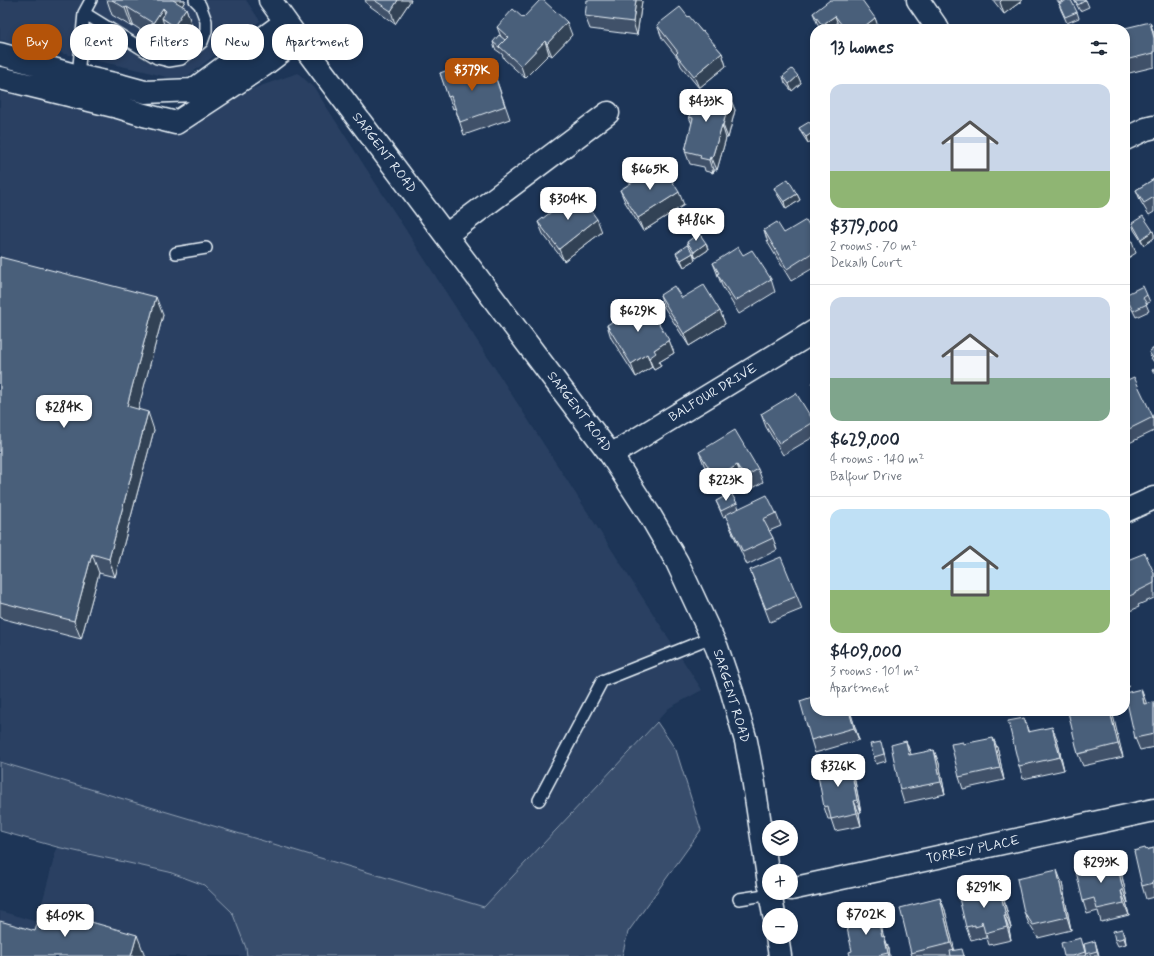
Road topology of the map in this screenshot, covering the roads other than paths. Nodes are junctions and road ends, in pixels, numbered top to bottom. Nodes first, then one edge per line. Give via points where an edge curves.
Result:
1 (91, 0) edge
2 (195, 0) edge
3 (270, 0) edge
4 (918, 0) edge
5 (84, 13) junction
6 (285, 22) joint
7 (935, 24) edge
8 (0, 54) edge
9 (272, 59) edge
10 (314, 60) edge
11 (78, 76) junction
12 (0, 78) edge
13 (608, 113) dead end
14 (1154, 127) edge
15 (1130, 137) edge
16 (446, 235) junction
17 (206, 248) dead end
18 (176, 254) dead end
19 (810, 334) edge
20 (611, 455) junction
21 (1154, 498) edge
22 (1130, 509) edge
23 (712, 637) junction
24 (539, 800) dead end
25 (1154, 810) edge
26 (770, 864) edge
27 (798, 885) edge
28 (762, 893) edge
29 (739, 899) dead end
30 (778, 944) edge
31 (780, 956) edge

1 - 5 lane
2 - 5 lane via 200,5 206,21 202,42 181,59 169,61 157,58
3 - 6 street, SARGENT ROAD
4 - 7 street
5 - 11 lane
6 - 11 street via 194,90 145,92
8 - 11 street
9 - 12 street via 176,123 51,96
10 - 16 street, SARGENT ROAD
13 - 16 street
14 - 15 street
16 - 20 street, SARGENT ROAD
17 - 18 lane
19 - 20 street, BALFOUR DRIVE
20 - 23 street, SARGENT ROAD via 677,562
21 - 22 street
23 - 24 lane via 602,681
23 - 26 street, SARGENT ROAD via 746,741
25 - 27 street, TORREY PLACE
28 - 29 lane
30 - 31 street

